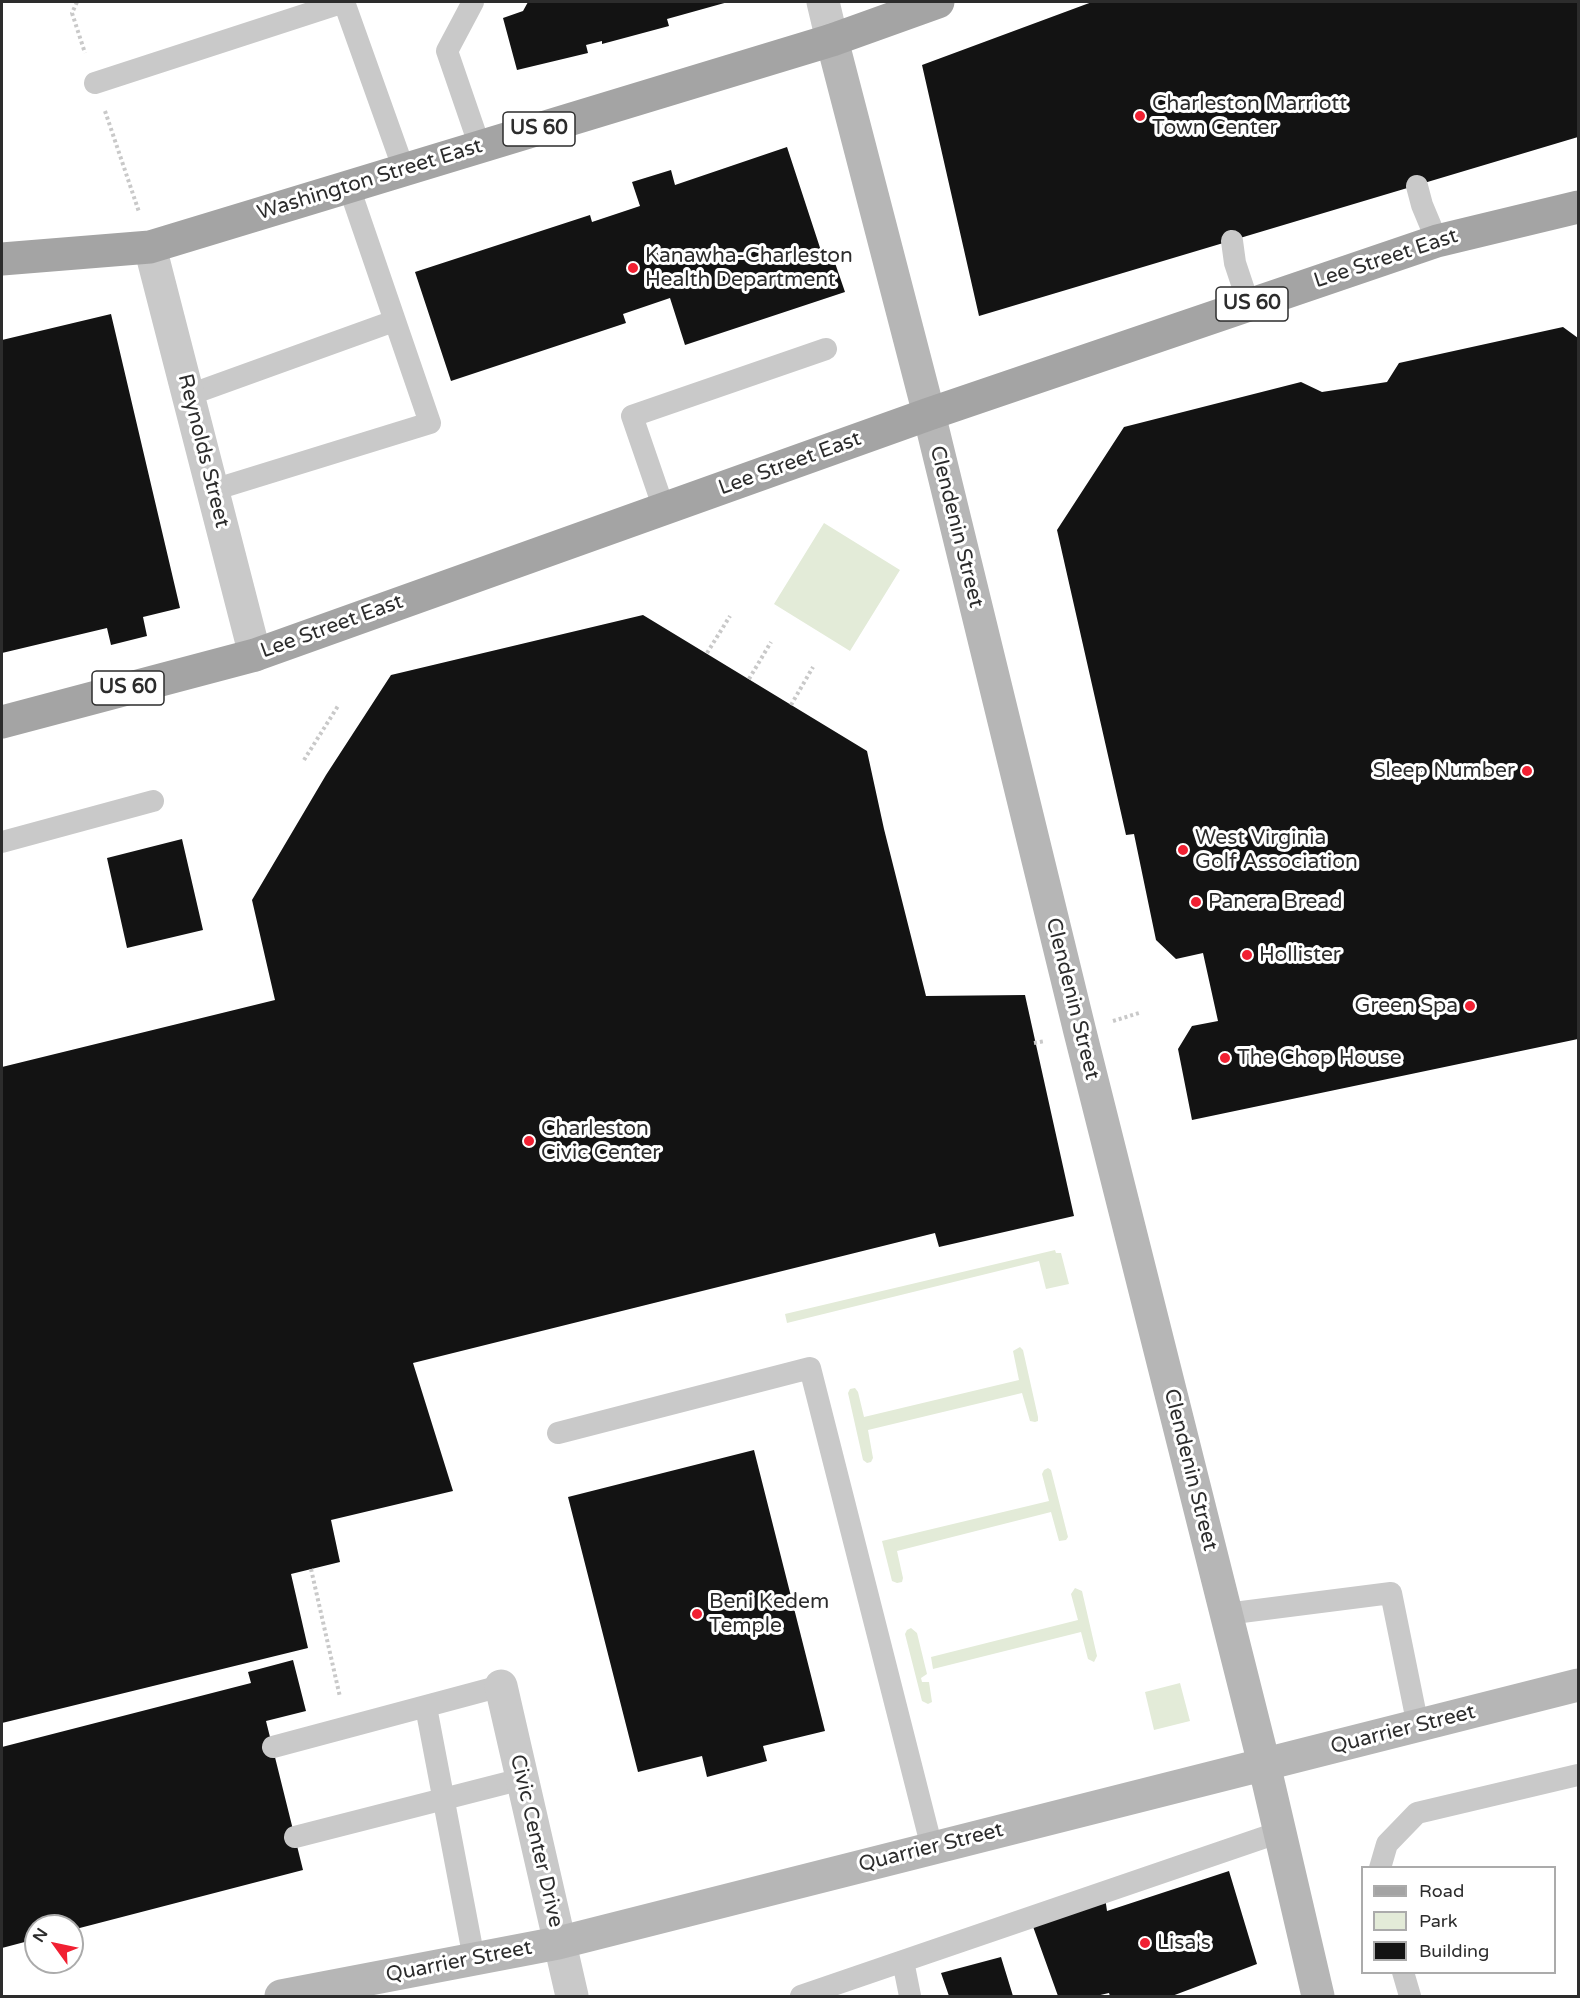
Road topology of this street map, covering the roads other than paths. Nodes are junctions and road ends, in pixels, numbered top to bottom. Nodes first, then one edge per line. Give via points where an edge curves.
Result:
1 (344, 2) edge
2 (473, 2) edge
3 (823, 2) edge
4 (933, 2) edge
5 (832, 40) junction
6 (95, 83) road end
7 (480, 147) junction
8 (404, 170) junction
9 (1417, 186) dead end
10 (349, 187) junction
11 (1578, 207) edge
12 (1437, 240) junction
13 (1232, 241) dead end
14 (150, 247) junction
15 (2, 259) edge
16 (1249, 305) junction
17 (394, 321) junction
18 (826, 349) dead end
19 (189, 395) junction
20 (928, 414) junction
21 (213, 490) junction
22 (664, 509) junction
23 (255, 655) junction
24 (2, 722) edge
25 (153, 801) dead end
26 (2, 842) edge
27 (558, 1433) dead end
28 (1226, 1614) junction
29 (1578, 1685) edge
30 (501, 1686) joint
31 (426, 1707) junction
32 (1418, 1726) junction
33 (273, 1748) dead end
34 (1264, 1764) junction
35 (1578, 1775) edge
36 (522, 1779) junction
37 (444, 1799) junction
38 (1280, 1832) junction
39 (295, 1837) dead end
40 (932, 1848) junction
41 (1381, 1866) edge
42 (558, 1943) junction
43 (474, 1959) junction
44 (903, 1961) junction
45 (1404, 1974) edge
46 (834, 1991) edge
47 (281, 1996) edge
48 (572, 1996) edge
49 (801, 1996) edge
50 (910, 1996) edge
51 (1318, 1996) edge
52 (1410, 1996) edge

1 - 6 lane
1 - 8 lane
2 - 7 lane via 447,51
3 - 5 street, Clendenin Street
4 - 5 main road, Washington Street East / US 60
5 - 7 main road, Washington Street East / US 60
5 - 20 street, Clendenin Street
7 - 8 main road, Washington Street East / US 60
8 - 10 main road, Washington Street East / US 60
9 - 12 lane
10 - 14 main road, Washington Street East / US 60
10 - 17 lane
11 - 12 main road, Lee Street East / US 60
12 - 16 main road, Lee Street East / US 60
13 - 16 lane
14 - 15 main road, Washington Street East / US 60
14 - 19 street, Reynolds Street
16 - 20 main road, Lee Street East / US 60
17 - 19 lane
17 - 21 lane via 430,423
18 - 22 lane via 632,416
19 - 21 street, Reynolds Street
20 - 22 main road, Lee Street East / US 60
20 - 28 street, Clendenin Street
21 - 23 street, Reynolds Street
22 - 23 main road, Lee Street East / US 60
23 - 24 main road, Lee Street East / US 60
25 - 26 lane
27 - 40 lane via 810,1368
28 - 32 lane via 1391,1593
28 - 34 street, Clendenin Street
29 - 32 street, Quarrier Street
30 - 31 lane
30 - 36 street, Civic Center Drive
31 - 33 lane
31 - 37 lane
32 - 34 street, Quarrier Street
34 - 38 street, Clendenin Street
34 - 40 street, Quarrier Street
35 - 41 lane via 1417,1814 1387,1844
36 - 37 lane
36 - 42 street, Civic Center Drive
37 - 39 lane
37 - 43 lane
38 - 44 lane
38 - 51 street, Clendenin Street
40 - 42 street, Quarrier Street
42 - 43 street, Quarrier Street
42 - 48 street, Civic Center Drive
43 - 47 street, Quarrier Street
44 - 46 lane
44 - 50 lane
45 - 52 lane
46 - 49 lane

